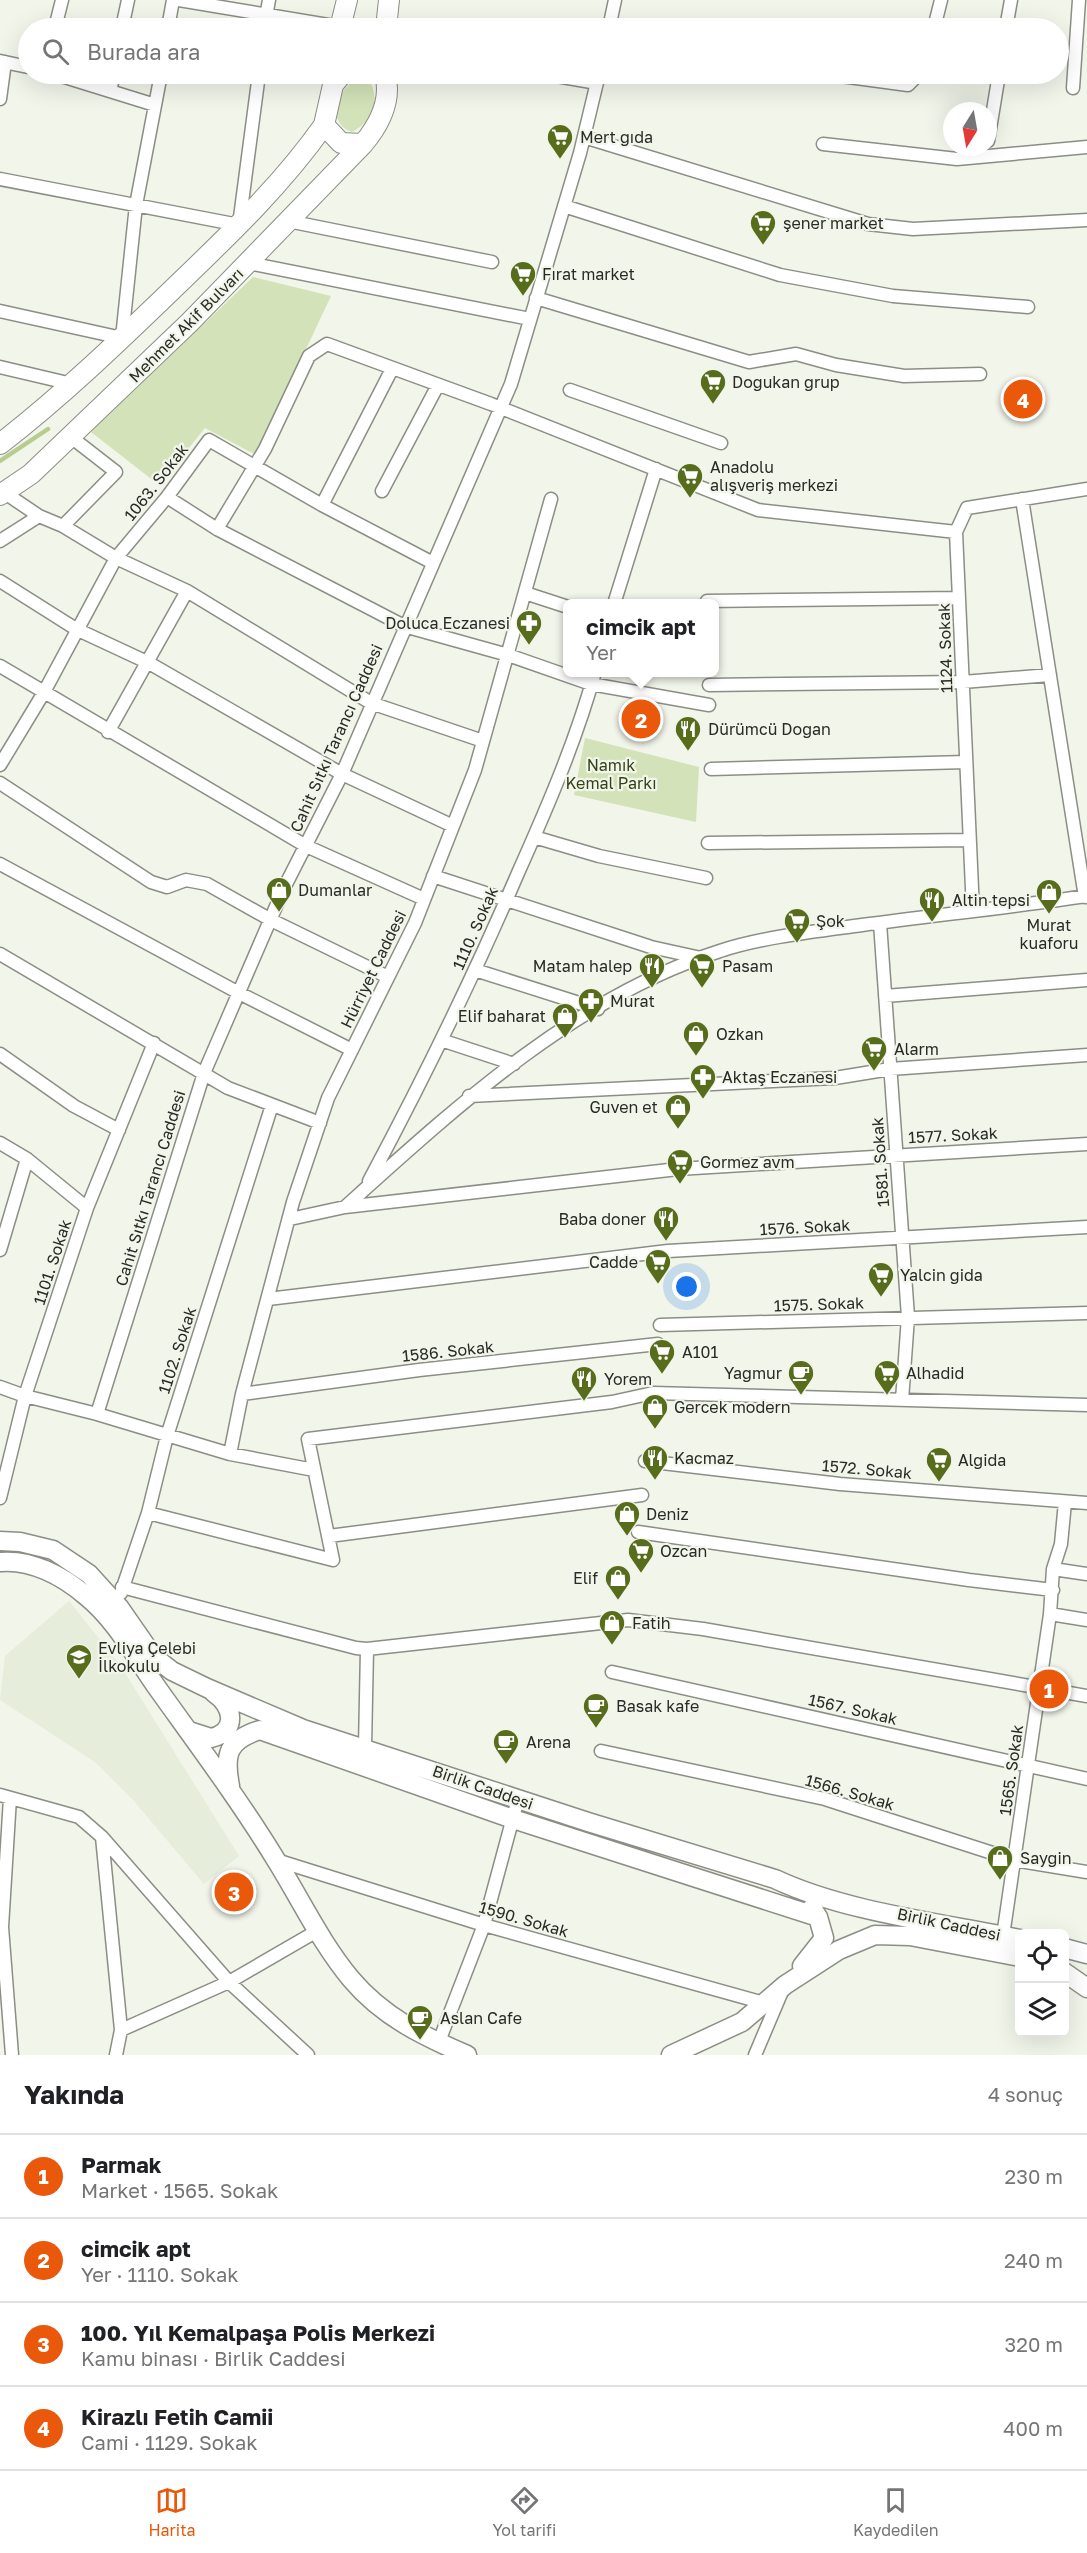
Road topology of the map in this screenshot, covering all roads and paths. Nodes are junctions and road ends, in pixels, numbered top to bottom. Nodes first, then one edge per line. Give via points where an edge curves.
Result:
1 (62, 0) edge
2 (128, 0) edge
3 (172, 0) edge
4 (179, 0) edge
5 (269, 0) edge
6 (347, 0) edge
7 (389, 0) edge
8 (615, 0) edge
9 (941, 0) edge
10 (1011, 0) edge
11 (1078, 0) edge
12 (58, 18) edge
13 (124, 18) edge
14 (169, 18) edge
15 (249, 18) edge
16 (266, 18) edge
17 (342, 18) edge
18 (387, 18) edge
19 (611, 18) edge
20 (936, 18) edge
21 (1008, 18) edge
22 (2, 62) edge
23 (18, 65) edge
24 (88, 84) edge
25 (112, 84) edge
26 (158, 84) edge
27 (258, 84) edge
28 (334, 84) edge
29 (385, 84) edge
30 (597, 84) edge
31 (997, 84) edge
32 (1073, 88) dead end
33 (110, 91) junction
34 (0, 99) edge
35 (994, 102) edge
36 (155, 105) junction
37 (324, 125) junction
38 (584, 136) junction
39 (363, 144) junction
40 (823, 144) dead end
41 (1087, 147) edge
42 (997, 151) edge
43 (969, 156) edge
44 (0, 179) edge
45 (136, 205) junction
46 (564, 206) junction
47 (1087, 220) edge
48 (288, 221) junction
49 (239, 225) junction
50 (492, 262) dead end
51 (248, 264) junction
52 (536, 298) junction
53 (1028, 308) dead end
54 (0, 311) edge
55 (530, 319) junction
56 (122, 338) junction
57 (0, 367) edge
58 (393, 369) junction
59 (980, 374) dead end
60 (72, 384) junction
61 (438, 386) junction
62 (570, 390) dead end
63 (500, 409) junction
64 (70, 437) junction
65 (721, 443) dead end
66 (0, 444) edge
67 (254, 467) junction
68 (656, 470) junction
69 (1087, 489) edge
70 (382, 491) dead end
71 (2, 494) edge
72 (167, 497) junction
73 (551, 499) dead end
74 (1022, 499) junction
75 (322, 505) junction
76 (39, 516) junction
77 (63, 526) junction
78 (217, 529) junction
79 (956, 532) junction
80 (0, 541) edge
81 (116, 558) junction
82 (433, 563) junction
83 (0, 581) edge
84 (187, 591) junction
85 (525, 593) junction
86 (959, 598) junction
87 (615, 599) edge
88 (719, 602) edge
89 (563, 606) edge
90 (404, 626) junction
91 (76, 629) junction
92 (508, 655) junction
93 (149, 663) junction
94 (0, 666) edge
95 (563, 670) edge
96 (1050, 675) junction
97 (593, 678) edge
98 (963, 682) junction
99 (709, 685) dead end
100 (43, 694) junction
101 (371, 703) junction
102 (710, 705) dead end
103 (108, 732) junction
104 (483, 741) junction
105 (1, 762) edge
106 (966, 762) junction
107 (711, 769) dead end
108 (342, 774) junction
109 (0, 783) edge
110 (453, 826) junction
111 (534, 837) junction
112 (969, 840) junction
113 (708, 843) dead end
114 (306, 846) junction
115 (0, 864) edge
116 (433, 876) junction
117 (706, 878) dead end
118 (1086, 897) edge
119 (424, 899) junction
120 (506, 901) junction
121 (973, 911) junction
122 (271, 920) junction
123 (880, 923) junction
124 (0, 954) edge
125 (701, 958) junction
126 (475, 970) junction
127 (388, 976) junction
128 (1087, 980) edge
129 (239, 993) junction
130 (885, 996) junction
131 (598, 1009) junction
132 (441, 1040) junction
133 (154, 1043) junction
134 (352, 1050) junction
135 (0, 1054) edge
136 (1087, 1055) edge
137 (514, 1064) junction
138 (890, 1069) junction
139 (204, 1073) junction
140 (468, 1096) junction
141 (272, 1105) junction
142 (320, 1123) junction
143 (119, 1130) junction
144 (0, 1143) edge
145 (1087, 1143) edge
146 (896, 1155) junction
147 (27, 1159) junction
148 (365, 1188) junction
149 (345, 1207) junction
150 (87, 1208) junction
151 (6, 1210) edge
152 (290, 1219) junction
153 (1087, 1227) edge
154 (902, 1238) junction
155 (0, 1250) edge
156 (268, 1299) junction
157 (1087, 1312) edge
158 (908, 1317) junction
159 (660, 1325) dead end
160 (658, 1344) dead end
161 (0, 1387) edge
162 (242, 1394) junction
163 (25, 1396) junction
164 (902, 1400) junction
165 (1087, 1405) edge
166 (97, 1414) junction
167 (167, 1436) junction
168 (230, 1455) junction
169 (645, 1461) dead end
170 (314, 1470) junction
171 (642, 1495) dead end
172 (0, 1498) edge
173 (1065, 1502) junction
174 (1087, 1503) edge
175 (148, 1513) junction
176 (638, 1532) dead end
177 (329, 1536) junction
178 (0, 1541) edge
179 (0, 1562) edge
180 (1053, 1569) junction
181 (1087, 1574) edge
182 (122, 1587) junction
183 (1053, 1590) junction
184 (119, 1607) junction
185 (1050, 1614) junction
186 (1087, 1620) edge
187 (368, 1649) junction
188 (612, 1672) dead end
189 (1038, 1687) junction
190 (207, 1688) junction
191 (1087, 1696) edge
192 (189, 1731) junction
193 (365, 1747) junction
194 (601, 1751) dead end
195 (1029, 1766) junction
196 (1087, 1779) edge
197 (231, 1791) junction
198 (5, 1797) edge
199 (518, 1799) junction
200 (513, 1819) junction
201 (102, 1837) junction
202 (276, 1860) junction
203 (1014, 1860) junction
204 (1087, 1872) edge
205 (798, 1890) junction
206 (818, 1917) junction
207 (484, 1925) junction
208 (317, 1931) junction
209 (1011, 1937) edge
210 (1069, 1949) edge
211 (1086, 1953) edge
212 (1015, 1956) edge
213 (1069, 1975) edge
214 (229, 1982) junction
215 (785, 1985) junction
216 (1087, 1988) edge
217 (764, 2003) junction
218 (121, 2030) junction
219 (438, 2044) junction
220 (460, 2053) edge
221 (12, 2055) edge
222 (116, 2055) edge
223 (309, 2055) edge
224 (671, 2055) edge
225 (755, 2055) edge

1 - 12 street
2 - 13 street
3 - 14 street
4 - 15 street
5 - 16 street
6 - 17 main road
7 - 18 main road
8 - 19 street
9 - 20 street
10 - 21 street
11 - 32 street
22 - 23 street
22 - 34 street
24 - 33 street
25 - 33 street
26 - 36 street
27 - 49 street
28 - 37 main road
29 - 39 main road, Mehmet Akif Bulvarı via 386,101 380,119
30 - 38 street, Cahit Sıtkı Tarancı Caddesi
31 - 35 street
33 - 36 street
36 - 45 street
37 - 39 main road via 341,143
37 - 49 main road, Mehmet Akif Bulvarı via 298,162
38 - 46 street, Cahit Sıtkı Tarancı Caddesi
38 - 47 street via 868,224 913,229
39 - 48 main road, Mehmet Akif Bulvarı
40 - 43 street via 957,159
41 - 42 street
44 - 45 street
45 - 49 street
45 - 56 street
46 - 52 street, Cahit Sıtkı Tarancı Caddesi
46 - 53 street via 780,275 893,296
48 - 50 street
48 - 51 main road, Mehmet Akif Bulvarı
49 - 56 main road, Mehmet Akif Bulvarı
51 - 55 street
51 - 64 main road, Mehmet Akif Bulvarı
52 - 55 street, Cahit Sıtkı Tarancı Caddesi
52 - 59 street via 749,363 796,354 836,366 904,376
54 - 56 street
55 - 63 street, Cahit Sıtkı Tarancı Caddesi
56 - 60 main road, Mehmet Akif Bulvarı
57 - 60 street
58 - 61 street
58 - 67 street via 327,344 309,356
58 - 75 street
60 - 66 main road, Mehmet Akif Bulvarı
61 - 63 street
61 - 70 street
62 - 65 street
63 - 68 street
63 - 82 street, Cahit Sıtkı Tarancı Caddesi
64 - 71 main road, Mehmet Akif Bulvarı via 31,474
64 - 77 street via 116,472
67 - 72 street, 1063. Sokak via 209,440
67 - 75 street, 1063. Sokak
67 - 78 street
68 - 79 street via 758,510
68 - 87 street
69 - 74 street
71 - 76 street
72 - 78 street
72 - 81 street, 1063. Sokak
73 - 85 street, Hürriyet Caddesi
74 - 79 street via 967,508
74 - 96 street
75 - 82 street, 1063. Sokak
76 - 77 street
76 - 80 street
77 - 81 street
78 - 90 street
79 - 86 street, 1124. Sokak
81 - 84 street
81 - 91 street, 1063. Sokak
82 - 90 street, Cahit Sıtkı Tarancı Caddesi
83 - 91 street
84 - 93 street
84 - 101 street
85 - 89 street
85 - 92 street, Hürriyet Caddesi
86 - 88 street
86 - 98 street, 1124. Sokak
90 - 92 street
90 - 101 street, Cahit Sıtkı Tarancı Caddesi
91 - 93 street
91 - 100 street, 1063. Sokak
92 - 95 street
92 - 104 street, Hürriyet Caddesi
93 - 103 street
93 - 108 street
94 - 100 street
96 - 98 street
96 - 118 street
97 - 102 street
97 - 111 street, 1110. Sokak
98 - 99 street
98 - 106 street, 1124. Sokak
100 - 103 street
100 - 105 street, 1063. Sokak
101 - 104 street
101 - 108 street, Cahit Sıtkı Tarancı Caddesi
103 - 114 street
104 - 110 street, Hürriyet Caddesi
106 - 107 street
106 - 112 street, 1124. Sokak
108 - 110 street
108 - 114 street, Cahit Sıtkı Tarancı Caddesi
109 - 122 street via 151,882 167,887 186,880 207,884
110 - 116 street, Hürriyet Caddesi
111 - 117 street via 599,856
111 - 120 street, 1110. Sokak
112 - 113 street
112 - 121 street, 1124. Sokak
114 - 119 street
114 - 122 street, Cahit Sıtkı Tarancı Caddesi
115 - 129 street
116 - 119 street, Hürriyet Caddesi
116 - 120 street
118 - 121 street
119 - 127 street, Hürriyet Caddesi
120 - 125 street via 651,947
120 - 126 street, 1110. Sokak
121 - 123 street
122 - 127 street
122 - 129 street, Cahit Sıtkı Tarancı Caddesi
123 - 125 street via 721,950
123 - 130 street, 1581. Sokak
124 - 133 street
125 - 131 street via 638,984
126 - 131 street
126 - 132 street, 1110. Sokak
127 - 134 street, Hürriyet Caddesi
128 - 130 street
129 - 134 street
129 - 139 street, Cahit Sıtkı Tarancı Caddesi
130 - 138 street, 1581. Sokak
131 - 137 street
132 - 137 street
132 - 148 street, 1110. Sokak
133 - 139 street
133 - 143 street, 1101. Sokak
134 - 142 street, Hürriyet Caddesi
135 - 143 street via 74,1106
136 - 138 street
137 - 140 street
138 - 140 street via 835,1078
138 - 146 street, 1581. Sokak
139 - 141 street via 228,1088
139 - 166 street, Cahit Sıtkı Tarancı Caddesi
140 - 148 street
141 - 142 street
141 - 167 street, 1102. Sokak
142 - 152 street, Hürriyet Caddesi
143 - 150 street, 1101. Sokak
144 - 147 street
145 - 146 street, 1577. Sokak
146 - 149 street, 1577. Sokak via 678,1169
146 - 154 street, 1581. Sokak
147 - 150 street
147 - 151 street
148 - 149 street
149 - 152 street, 1577. Sokak
150 - 163 street, 1101. Sokak
151 - 155 street
152 - 156 street, Hürriyet Caddesi
153 - 154 street, 1576. Sokak
154 - 156 street, 1576. Sokak via 668,1251
154 - 158 street, 1581. Sokak
156 - 162 street, Hürriyet Caddesi
157 - 158 street, 1575. Sokak
158 - 159 street, 1575. Sokak
158 - 164 street, 1581. Sokak
160 - 162 street, 1586. Sokak
161 - 163 street
162 - 168 street, Hürriyet Caddesi
163 - 166 street
163 - 172 street, 1101. Sokak
164 - 165 street
164 - 170 street via 653,1393 612,1402 308,1439
166 - 167 street
167 - 168 street
167 - 175 street, 1102. Sokak
168 - 170 street
169 - 173 street, 1572. Sokak via 840,1484
170 - 177 street
171 - 177 street
173 - 174 street, 1572. Sokak
173 - 180 street, 1565. Sokak via 1061,1544
175 - 177 street via 333,1560
175 - 182 street, 1102. Sokak
176 - 183 street
178 - 184 main road, Birlik Caddesi via 53,1550 89,1574
179 - 192 main road via 16,1560 47,1571 87,1596 122,1636
180 - 181 street
180 - 183 street, 1565. Sokak
182 - 184 street, 1102. Sokak
182 - 187 street
183 - 185 street, 1565. Sokak
184 - 190 main road, Birlik Caddesi via 153,1656 172,1671
185 - 186 street
185 - 189 street, 1565. Sokak
187 - 189 street via 628,1620 703,1629
187 - 193 street
188 - 195 street, 1567. Sokak
189 - 191 street
189 - 195 street, 1565. Sokak
190 - 192 main road via 228,1704 226,1728 211,1738
190 - 193 main road, Birlik Caddesi via 303,1729
192 - 197 main road
193 - 199 main road, Birlik Caddesi
194 - 203 street, 1566. Sokak via 825,1799
195 - 196 street, 1567. Sokak
195 - 203 street, 1565. Sokak
197 - 200 main road via 226,1764 230,1749 242,1735 260,1730
197 - 202 main road
198 - 201 street via 80,1817
198 - 221 street via 2,1928
199 - 200 street
199 - 205 main road, Birlik Caddesi via 775,1879
200 - 206 main road
200 - 207 street
201 - 214 street
201 - 218 street
202 - 207 street, 1590. Sokak
202 - 208 main road
203 - 204 street, 1566. Sokak
203 - 209 street, 1565. Sokak
205 - 206 main road
205 - 209 main road, Birlik Caddesi
206 - 215 main road via 824,1931 822,1943
207 - 217 street, 1590. Sokak
207 - 219 street
208 - 214 street
208 - 219 main road via 352,1979 386,2012
210 - 211 main road
212 - 215 main road, Birlik Caddesi via 910,1936 875,1935 839,1950
213 - 216 main road
214 - 218 street
214 - 223 street
215 - 217 main road, Birlik Caddesi
215 - 225 street
217 - 224 main road, Birlik Caddesi via 742,2022
218 - 222 street
219 - 220 main road

